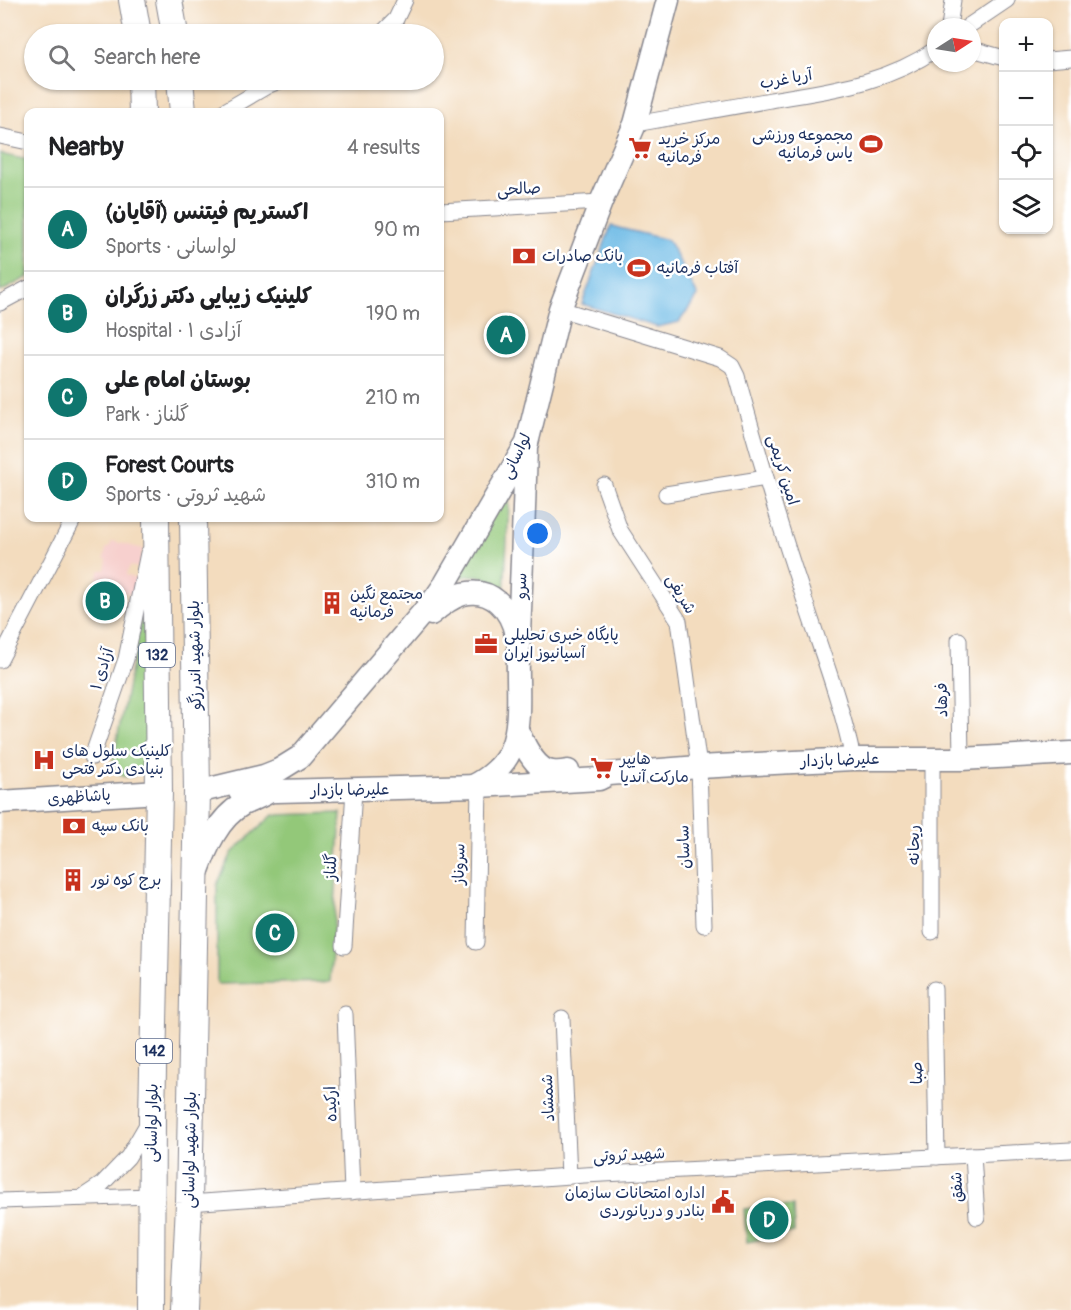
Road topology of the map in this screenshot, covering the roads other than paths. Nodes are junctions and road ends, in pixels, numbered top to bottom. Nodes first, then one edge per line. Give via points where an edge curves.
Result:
1 (132, 0) edge
2 (169, 0) edge
3 (405, 0) edge
4 (668, 0) edge
5 (953, 0) edge
6 (1007, 0) edge
7 (950, 18) edge
8 (980, 18) edge
9 (136, 24) edge
10 (173, 24) edge
11 (392, 24) edge
12 (981, 52) edge
13 (927, 54) edge
14 (999, 57) edge
15 (1071, 58) edge
16 (1053, 60) edge
17 (141, 90) edge
18 (181, 90) edge
19 (259, 90) edge
20 (142, 108) edge
21 (183, 108) edge
22 (230, 108) edge
23 (635, 124) junction
24 (0, 136) edge
25 (24, 141) edge
26 (601, 202) junction
27 (444, 211) edge
28 (24, 290) edge
29 (0, 303) edge
30 (560, 309) junction
31 (526, 443) junction
32 (766, 478) junction
33 (604, 485) dead end
34 (666, 494) dead end
35 (72, 522) edge
36 (155, 522) edge
37 (156, 522) edge
38 (193, 522) edge
39 (959, 640) dead end
40 (0, 660) edge
41 (518, 660) junction
42 (379, 666) junction
43 (517, 729) junction
44 (1071, 753) edge
45 (92, 757) dead end
46 (300, 757) junction
47 (932, 758) junction
48 (853, 759) junction
49 (961, 759) junction
50 (699, 767) junction
51 (609, 774) junction
52 (474, 787) junction
53 (323, 790) junction
54 (354, 790) junction
55 (271, 791) junction
56 (159, 792) junction
57 (197, 792) junction
58 (0, 802) edge
59 (158, 879) junction
60 (195, 880) junction
61 (704, 925) dead end
62 (932, 932) dead end
63 (476, 942) dead end
64 (345, 946) dead end
65 (934, 989) dead end
66 (345, 1014) dead end
67 (562, 1018) dead end
68 (152, 1116) junction
69 (1071, 1150) edge
70 (973, 1155) junction
71 (937, 1157) junction
72 (569, 1176) junction
73 (352, 1192) junction
74 (152, 1196) junction
75 (81, 1198) junction
76 (0, 1201) edge
77 (189, 1203) junction
78 (977, 1217) dead end
79 (151, 1310) edge
80 (184, 1310) edge

1 - 9 main road
2 - 10 main road
3 - 11 street
4 - 23 main road, لواسانی
5 - 7 street
6 - 8 street
12 - 14 street
13 - 23 street, آریا غرب via 892,73 851,86
15 - 16 street
17 - 20 main road
18 - 21 main road
19 - 22 street
23 - 26 main road, لواسانی
24 - 25 street
26 - 27 street, صالحی
26 - 30 main road, لواسانی
28 - 29 street
30 - 31 main road, لواسانی
30 - 32 street, امین کریمی via 720,358 732,366
31 - 41 main road, سرو
31 - 42 main road, لواسانی via 445,585
32 - 34 street
32 - 48 street, امین کریمی via 834,687
33 - 50 street, شریفی via 620,530 679,621
35 - 40 street
36 - 45 street, آزادی ۱ via 126,659
37 - 56 main road, 132
38 - 57 main road, بلوار شهید اندرزگو / 132
39 - 49 street, فرهاد
41 - 42 main road via 515,631 505,608 486,594 475,593 463,594 441,605
41 - 43 main road, سرو
42 - 46 main road, لواسانی
43 - 51 main road, علیرضا بازدار via 532,758 551,773 598,770
43 - 52 main road via 504,760
44 - 49 main road, علیرضا بازدار
46 - 53 main road via 300,778
46 - 57 main road, لواسانی via 264,777
47 - 48 main road, علیرضا بازدار
47 - 49 main road, علیرضا بازدار
47 - 62 street, ریحانه
48 - 50 main road, علیرضا بازدار
50 - 51 main road, علیرضا بازدار
50 - 61 street, ساسان
51 - 52 main road, علیرضا بازدار via 598,779
52 - 54 main road, علیرضا بازدار
52 - 63 street, سروناز
53 - 54 main road, علیرضا بازدار
53 - 55 main road, علیرضا بازدار
54 - 64 street, گلناز
55 - 57 main road, علیرضا بازدار
55 - 60 main road via 241,805 223,822 206,849
56 - 57 main road
56 - 58 main road, پاشاظهری
56 - 59 main road, بلوار لواسانی / 142
57 - 60 main road, 142
59 - 60 main road via 162,873 180,869
59 - 68 main road, بلوار لواسانی / 142
60 - 77 main road, بلوار شهید لواسانی / 142
65 - 71 street, صبا
66 - 73 street, ارکیده
67 - 72 street, شمشاد
68 - 74 main road, بلوار لواسانی / 142
68 - 75 street via 128,1157 102,1184
69 - 70 street, شهید ثروتی
70 - 71 street, شهید ثروتی
70 - 78 street, شفق
71 - 72 street, شهید ثروتی
72 - 73 street, شهید ثروتی
73 - 77 street, شهید ثروتی
74 - 75 street
74 - 79 main road, بلوار لواسانی / 142
75 - 76 street
77 - 80 main road, بلوار شهید لواسانی / 142

